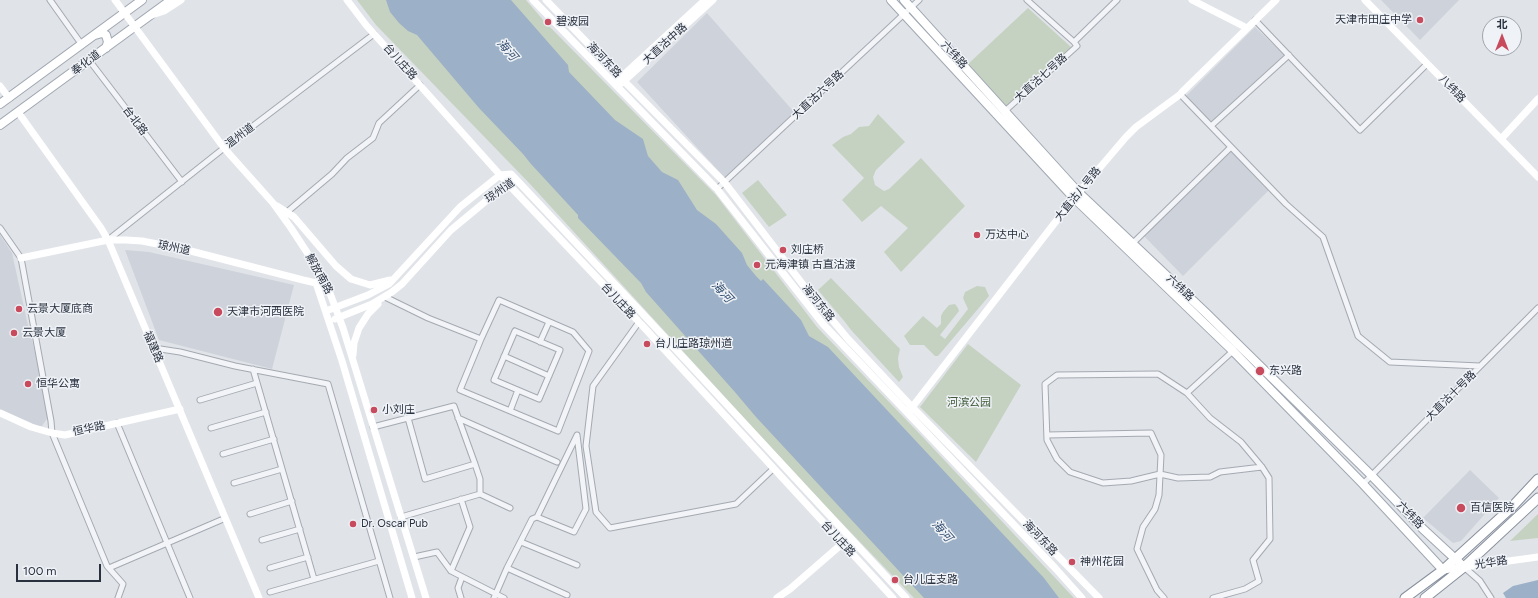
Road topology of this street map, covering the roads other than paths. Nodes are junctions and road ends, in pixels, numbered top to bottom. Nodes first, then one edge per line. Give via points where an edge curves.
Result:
1 (50, 0) edge
2 (116, 0) edge
3 (142, 0) edge
4 (171, 0) edge
5 (181, 0) edge
6 (347, 0) edge
7 (533, 0) edge
8 (546, 0) edge
9 (705, 0) edge
10 (713, 0) edge
11 (891, 0) edge
12 (904, 0) edge
13 (919, 0) edge
14 (1027, 0) edge
15 (1116, 0) edge
16 (1192, 0) edge
17 (1276, 0) edge
18 (1365, 0) edge
19 (136, 3) edge
20 (911, 8) junction
21 (124, 13) junction
22 (904, 14) junction
23 (144, 18) junction
24 (1255, 20) junction
25 (134, 26) junction
26 (1247, 28) junction
27 (374, 34) junction
28 (95, 35) junction
29 (1075, 44) junction
30 (82, 45) junction
31 (106, 48) junction
32 (1289, 55) junction
33 (89, 60) junction
34 (1427, 64) junction
35 (622, 79) junction
36 (420, 85) junction
37 (0, 86) edge
38 (615, 86) junction
39 (1180, 94) junction
40 (8, 98) junction
41 (1538, 99) edge
42 (0, 104) edge
43 (1005, 111) junction
44 (18, 112) junction
45 (0, 125) edge
46 (1211, 126) junction
47 (1501, 139) junction
48 (1231, 147) junction
49 (224, 148) junction
50 (500, 175) junction
51 (1538, 177) edge
52 (518, 181) junction
53 (182, 182) junction
54 (725, 183) junction
55 (509, 185) junction
56 (717, 189) junction
57 (1077, 195) junction
58 (273, 204) junction
59 (287, 212) junction
60 (0, 228) edge
61 (108, 240) junction
62 (1133, 243) junction
63 (21, 258) junction
64 (396, 278) junction
65 (324, 280) junction
66 (316, 283) junction
67 (385, 297) junction
68 (336, 308) junction
69 (1538, 308) edge
70 (326, 311) junction
71 (340, 318) junction
72 (330, 321) junction
73 (549, 322) junction
74 (638, 322) junction
75 (481, 339) junction
76 (540, 342) junction
77 (154, 348) junction
78 (1233, 350) junction
79 (504, 356) junction
80 (353, 362) junction
81 (1480, 366) junction
82 (254, 370) junction
83 (549, 376) junction
84 (257, 383) junction
85 (518, 390) junction
86 (1187, 393) junction
87 (200, 400) dead end
88 (180, 409) junction
89 (909, 410) junction
90 (510, 411) junction
91 (266, 412) junction
92 (0, 413) edge
93 (408, 418) junction
94 (458, 418) junction
95 (117, 423) junction
96 (373, 427) junction
97 (210, 428) dead end
98 (52, 433) junction
99 (1047, 434) junction
100 (274, 439) junction
101 (223, 454) dead end
102 (557, 462) dead end
103 (475, 464) junction
104 (1262, 466) junction
105 (282, 469) junction
106 (773, 469) junction
107 (1160, 474) junction
108 (1371, 476) junction
109 (1538, 479) edge
110 (234, 483) dead end
111 (1363, 484) junction
112 (480, 494) junction
113 (1538, 498) edge
114 (461, 499) junction
115 (292, 501) junction
116 (510, 508) dead end
117 (250, 514) dead end
118 (401, 517) junction
119 (538, 518) junction
120 (221, 520) dead end
121 (300, 529) junction
122 (262, 540) dead end
123 (520, 542) junction
124 (167, 543) junction
125 (843, 544) junction
126 (308, 556) junction
127 (414, 557) junction
128 (1538, 557) edge
129 (1455, 559) junction
130 (379, 561) junction
131 (577, 565) dead end
132 (1464, 567) junction
133 (109, 568) junction
134 (270, 568) dead end
135 (507, 568) junction
136 (1443, 570) junction
137 (451, 571) junction
138 (462, 577) junction
139 (314, 579) junction
140 (270, 592) dead end
141 (567, 594) dead end
142 (495, 596) edge
143 (1490, 597) edge
144 (118, 598) edge
145 (190, 598) edge
146 (259, 598) edge
147 (390, 598) edge
148 (412, 598) edge
149 (426, 598) edge
150 (461, 598) edge
151 (504, 598) edge
152 (777, 598) edge
153 (893, 598) edge
154 (906, 598) edge
155 (1082, 598) edge
156 (1099, 598) edge
157 (1164, 598) edge
158 (1213, 598) edge
159 (1405, 598) edge
160 (1424, 598) edge

1 - 30 street
2 - 21 street, 解放南路
3 - 19 main road, 奉化道
4 - 23 main road, 奉化道
5 - 23 street via 164,11
6 - 27 street, 台儿庄路
7 - 38 street, 海河东路
8 - 35 street, 海河东路
9 - 35 street, 大直沽中路
10 - 35 street, 大直沽中路
11 - 22 main road, 六纬路
12 - 20 main road, 六纬路
13 - 20 street, 大直沽六号路
14 - 29 street
15 - 29 street, 大直沽七号路
16 - 26 street
17 - 24 street, 大直沽八号路
18 - 34 street, 八纬路
19 - 21 main road, 奉化道
20 - 22 street, 大直沽六号路
20 - 43 main road, 六纬路
21 - 25 street, 解放南路
21 - 28 main road, 奉化道
22 - 54 street, 大直沽六号路
22 - 57 main road, 六纬路
23 - 25 main road, 奉化道
24 - 26 street, 大直沽八号路
24 - 32 street
25 - 31 main road, 奉化道
25 - 49 street, 解放南路
26 - 39 street, 大直沽八号路
27 - 36 street, 台儿庄路
27 - 49 street, 温州道
28 - 30 main road, 奉化道
28 - 31 main road via 106,35
29 - 43 street, 大直沽七号路
30 - 40 main road, 奉化道
31 - 33 main road, 奉化道
32 - 34 street via 1360,130
32 - 46 street
33 - 44 main road, 奉化道
33 - 53 street, 台北路
34 - 47 street, 八纬路
35 - 38 street, 大直沽中路
35 - 54 street, 海河东路
36 - 50 street, 台儿庄路
36 - 59 street via 379,123 372,138
37 - 40 street
38 - 56 street, 海河东路
39 - 46 street
39 - 57 street, 大直沽八号路 via 1136,126
40 - 42 main road, 奉化道
41 - 47 street
43 - 57 main road, 六纬路
44 - 45 main road, 奉化道
44 - 61 street, 福建路
46 - 48 street
47 - 51 street, 八纬路
48 - 62 street
48 - 81 street via 1286,204 1323,237 1358,336 1390,362
49 - 53 street, 温州道
49 - 58 street, 解放南路
50 - 52 street, 琼州道 via 511,174
50 - 55 street, 台儿庄路
50 - 64 street, 琼州道 via 460,207
52 - 55 street, 琼州道
52 - 154 street, 台儿庄路
53 - 61 street, 温州道
54 - 56 street, 大直沽六号路
54 - 89 street, 海河东路 via 832,321
55 - 67 street, 琼州道 via 451,230 402,284
55 - 74 street, 台儿庄路
56 - 89 street, 海河东路 via 823,324
57 - 62 main road, 六纬路
57 - 78 main road, 六纬路
57 - 89 street, 大直沽八号路
58 - 59 street
58 - 65 street, 解放南路
59 - 64 street via 351,279 370,285
60 - 63 street
61 - 63 street, 琼州道
61 - 66 street, 琼州道 via 142,241
61 - 77 street, 福建路
62 - 108 main road, 六纬路
63 - 98 street
64 - 68 street, 琼州道 via 384,287
65 - 66 street
65 - 68 street, 解放南路
66 - 70 street, 解放南路
67 - 71 street, 琼州道
67 - 75 street via 428,318
67 - 80 street via 368,314 359,328 353,347
68 - 70 street, 琼州道
68 - 71 street, 解放南路
69 - 81 street, 大直沽十号路
70 - 72 street, 解放南路
71 - 72 street, 琼州道
71 - 80 street, 解放南路
72 - 148 street, 解放南路
73 - 75 street via 499,300
73 - 76 street
73 - 90 street via 573,332 590,351 558,431
74 - 106 street, 台儿庄路
74 - 106 street via 593,386 586,446 596,512 610,528 736,504
75 - 90 street via 460,390
76 - 79 street via 515,331
76 - 83 street via 560,350
77 - 82 street
77 - 88 street, 福建路
78 - 86 street
78 - 111 main road, 六纬路
79 - 83 street
79 - 85 street via 494,380
80 - 96 street, 解放南路
81 - 108 street, 大直沽十号路
82 - 84 street
82 - 130 street via 328,384
83 - 85 street via 539,399
84 - 87 street
84 - 91 street
85 - 90 street
86 - 99 street via 1158,374 1057,375 1045,384
86 - 104 street via 1210,418 1241,442
88 - 95 street, 恒华路
88 - 146 street, 福建路
89 - 155 street, 海河东路
89 - 156 street, 海河东路
91 - 97 street
91 - 100 street
92 - 98 street, 恒华路
93 - 94 street via 454,406
93 - 96 street
93 - 103 street via 425,479
94 - 102 street
94 - 103 street
95 - 98 street, 恒华路 via 64,434
95 - 124 street
96 - 118 street, 解放南路
98 - 133 street
99 - 107 street via 1047,440 1057,460 1070,472 1102,483 1131,481
99 - 107 street via 1151,433 1161,455
100 - 101 street
100 - 105 street
103 - 112 street via 480,480
104 - 107 street via 1220,472 1210,477 1178,478
104 - 158 street via 1269,478 1270,539 1253,560 1259,582 1245,589
105 - 110 street
105 - 115 street
106 - 125 street, 台儿庄路
107 - 157 street via 1156,509 1143,527 1137,550 1157,590
108 - 111 street, 大直沽十号路
108 - 129 main road, 六纬路
109 - 129 highway via 1511,508
111 - 136 main road, 六纬路
112 - 114 street
112 - 116 street
113 - 132 highway
114 - 118 street
114 - 137 street via 470,527
115 - 117 street
115 - 121 street
118 - 127 street, 解放南路
119 - 119 street via 570,449 577,436 586,509 574,532
119 - 123 street via 532,519
120 - 124 street
121 - 122 street
121 - 126 street
123 - 131 street
123 - 135 street
124 - 133 street
124 - 145 street
125 - 152 street via 790,590
125 - 153 street, 台儿庄路
126 - 134 street
126 - 139 street
127 - 137 street via 437,552
127 - 149 street, 解放南路
128 - 132 street, 光华路
129 - 132 main road, 六纬路
129 - 136 highway
130 - 139 street
130 - 147 street
132 - 136 street, 光华路
132 - 143 street via 1480,581
132 - 160 highway
133 - 144 street via 123,584
135 - 141 street
135 - 142 street
136 - 159 highway
137 - 138 street
138 - 142 street
138 - 150 street via 458,588
139 - 140 street
142 - 151 street

